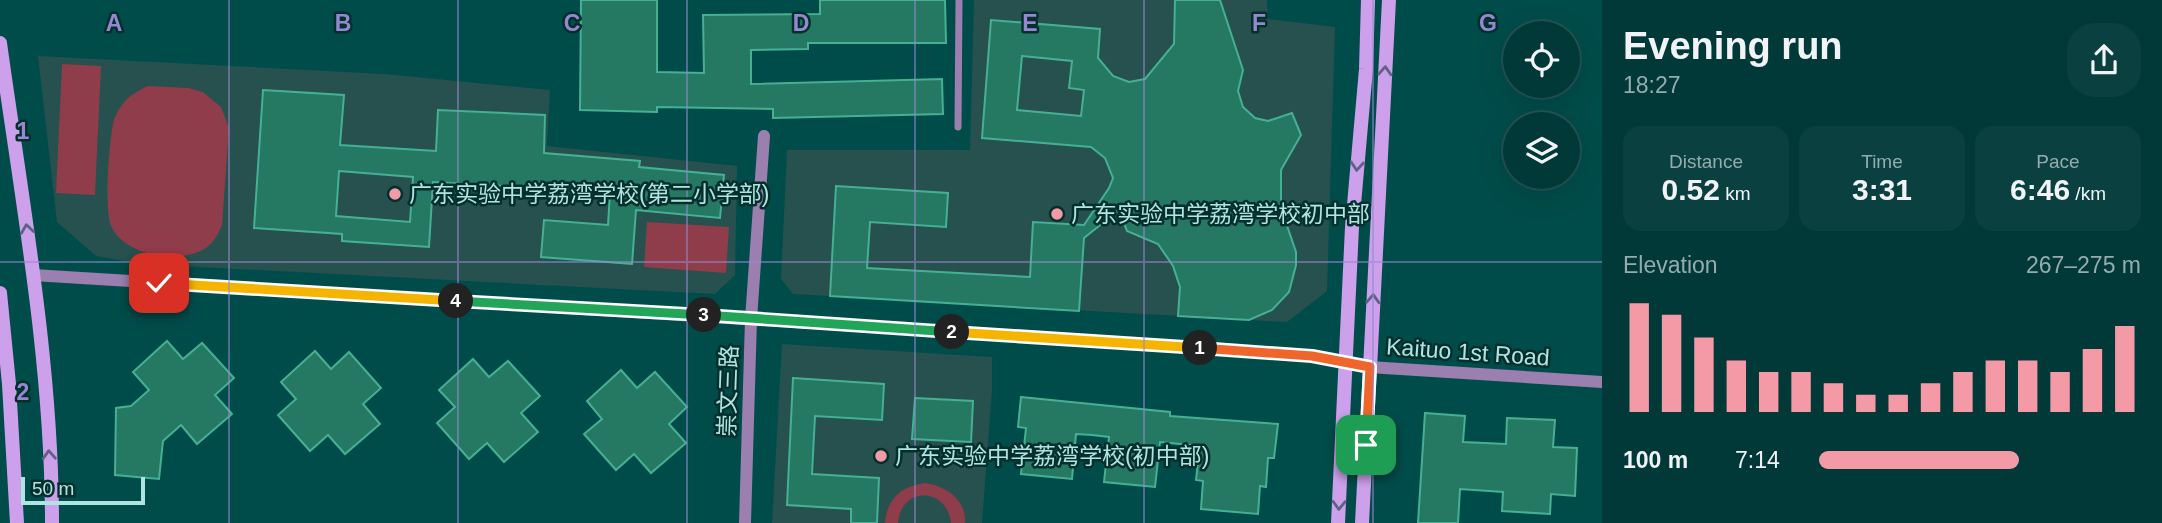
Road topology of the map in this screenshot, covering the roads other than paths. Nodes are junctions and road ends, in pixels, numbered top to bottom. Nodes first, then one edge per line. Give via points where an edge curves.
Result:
1 (959, 0) edge
2 (1368, 0) edge
3 (1389, 0) edge
4 (0, 43) edge
5 (958, 127) dead end
6 (764, 136) dead end
7 (33, 275) junction
8 (0, 293) edge
9 (751, 319) junction
10 (1345, 363) junction
11 (1370, 367) junction
12 (1602, 382) edge
13 (18, 523) edge
14 (52, 523) edge
15 (745, 523) edge
16 (1338, 523) edge
17 (1363, 523) edge

1 - 5 street
2 -> 10 main road
11 -> 3 main road
7 -> 4 main road
6 - 9 street, 崇文三路
7 - 9 street, Kaituo 1st Road
14 -> 7 main road
8 - 13 main road
9 - 10 street, Kaituo 1st Road via 1312,356
9 - 15 street, 崇文三路
10 - 11 street, Kaituo 1st Road
10 -> 16 main road
11 - 12 street, Kaituo 1st Road
11 - 17 main road

